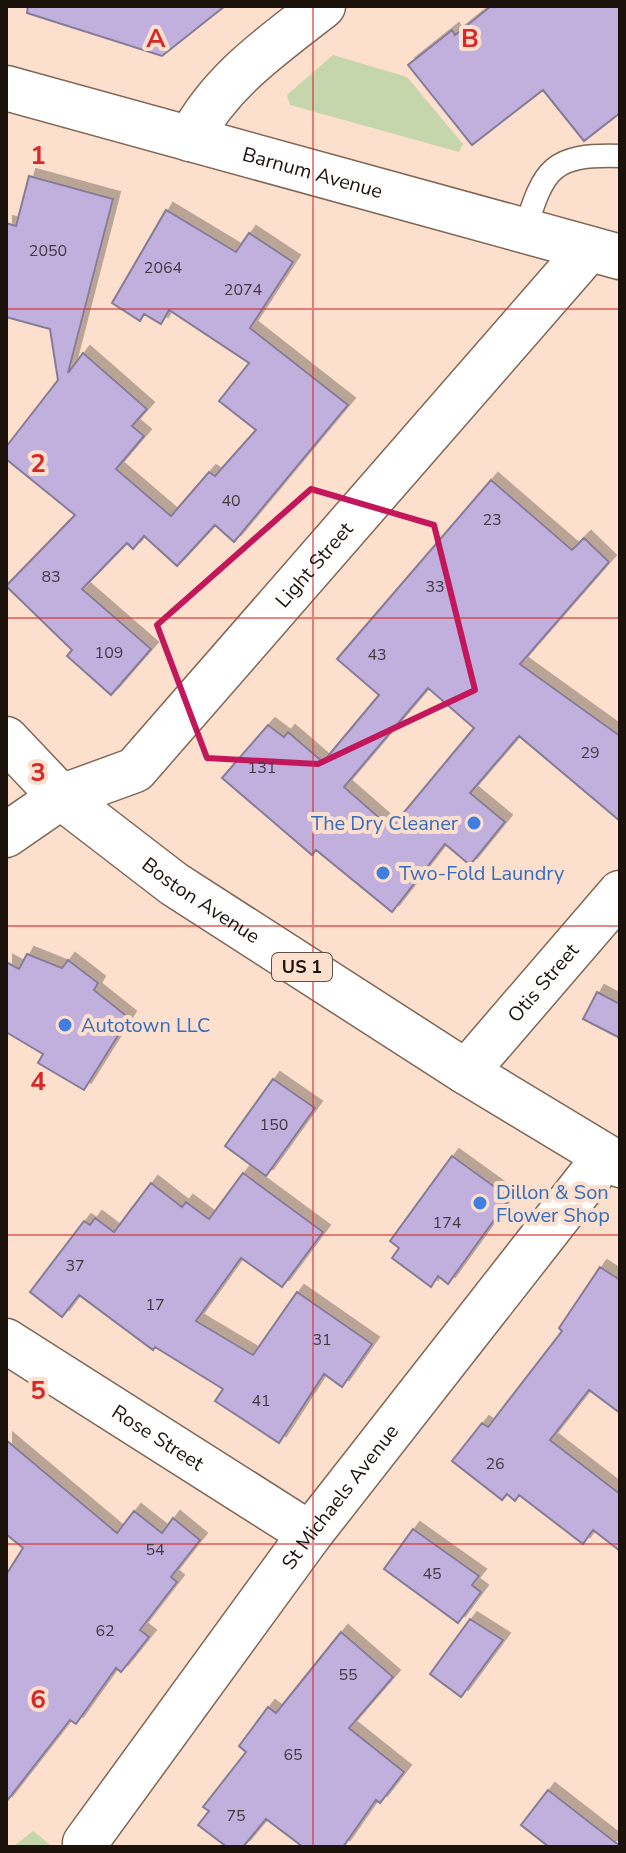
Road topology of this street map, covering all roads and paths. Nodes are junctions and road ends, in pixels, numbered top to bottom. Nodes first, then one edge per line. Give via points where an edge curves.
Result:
1 (323, 6) edge
2 (6, 88) edge
3 (190, 139) junction
4 (620, 156) edge
5 (525, 230) junction
6 (604, 253) edge
7 (6, 739) edge
8 (61, 797) junction
9 (6, 835) edge
10 (620, 893) edge
11 (466, 1072) junction
12 (613, 1161) edge
13 (6, 1341) edge
14 (310, 1534) junction
15 (85, 1843) dead end

1 - 3 street via 235,75 206,107
2 - 3 street, Barnum Avenue
3 - 5 street, Barnum Avenue
4 - 5 lane via 579,155 543,178
5 - 6 street, Barnum Avenue
6 - 8 street, Light Street via 135,770
7 - 8 street, Boston Avenue / US 1
8 - 9 street, Light Street
8 - 11 street, Boston Avenue / US 1 via 174,884
10 - 11 street, Otis Street
11 - 12 street, Boston Avenue / US 1
12 - 14 street, St Michaels Avenue
13 - 14 street, Rose Street
14 - 15 street, St Michaels Avenue

